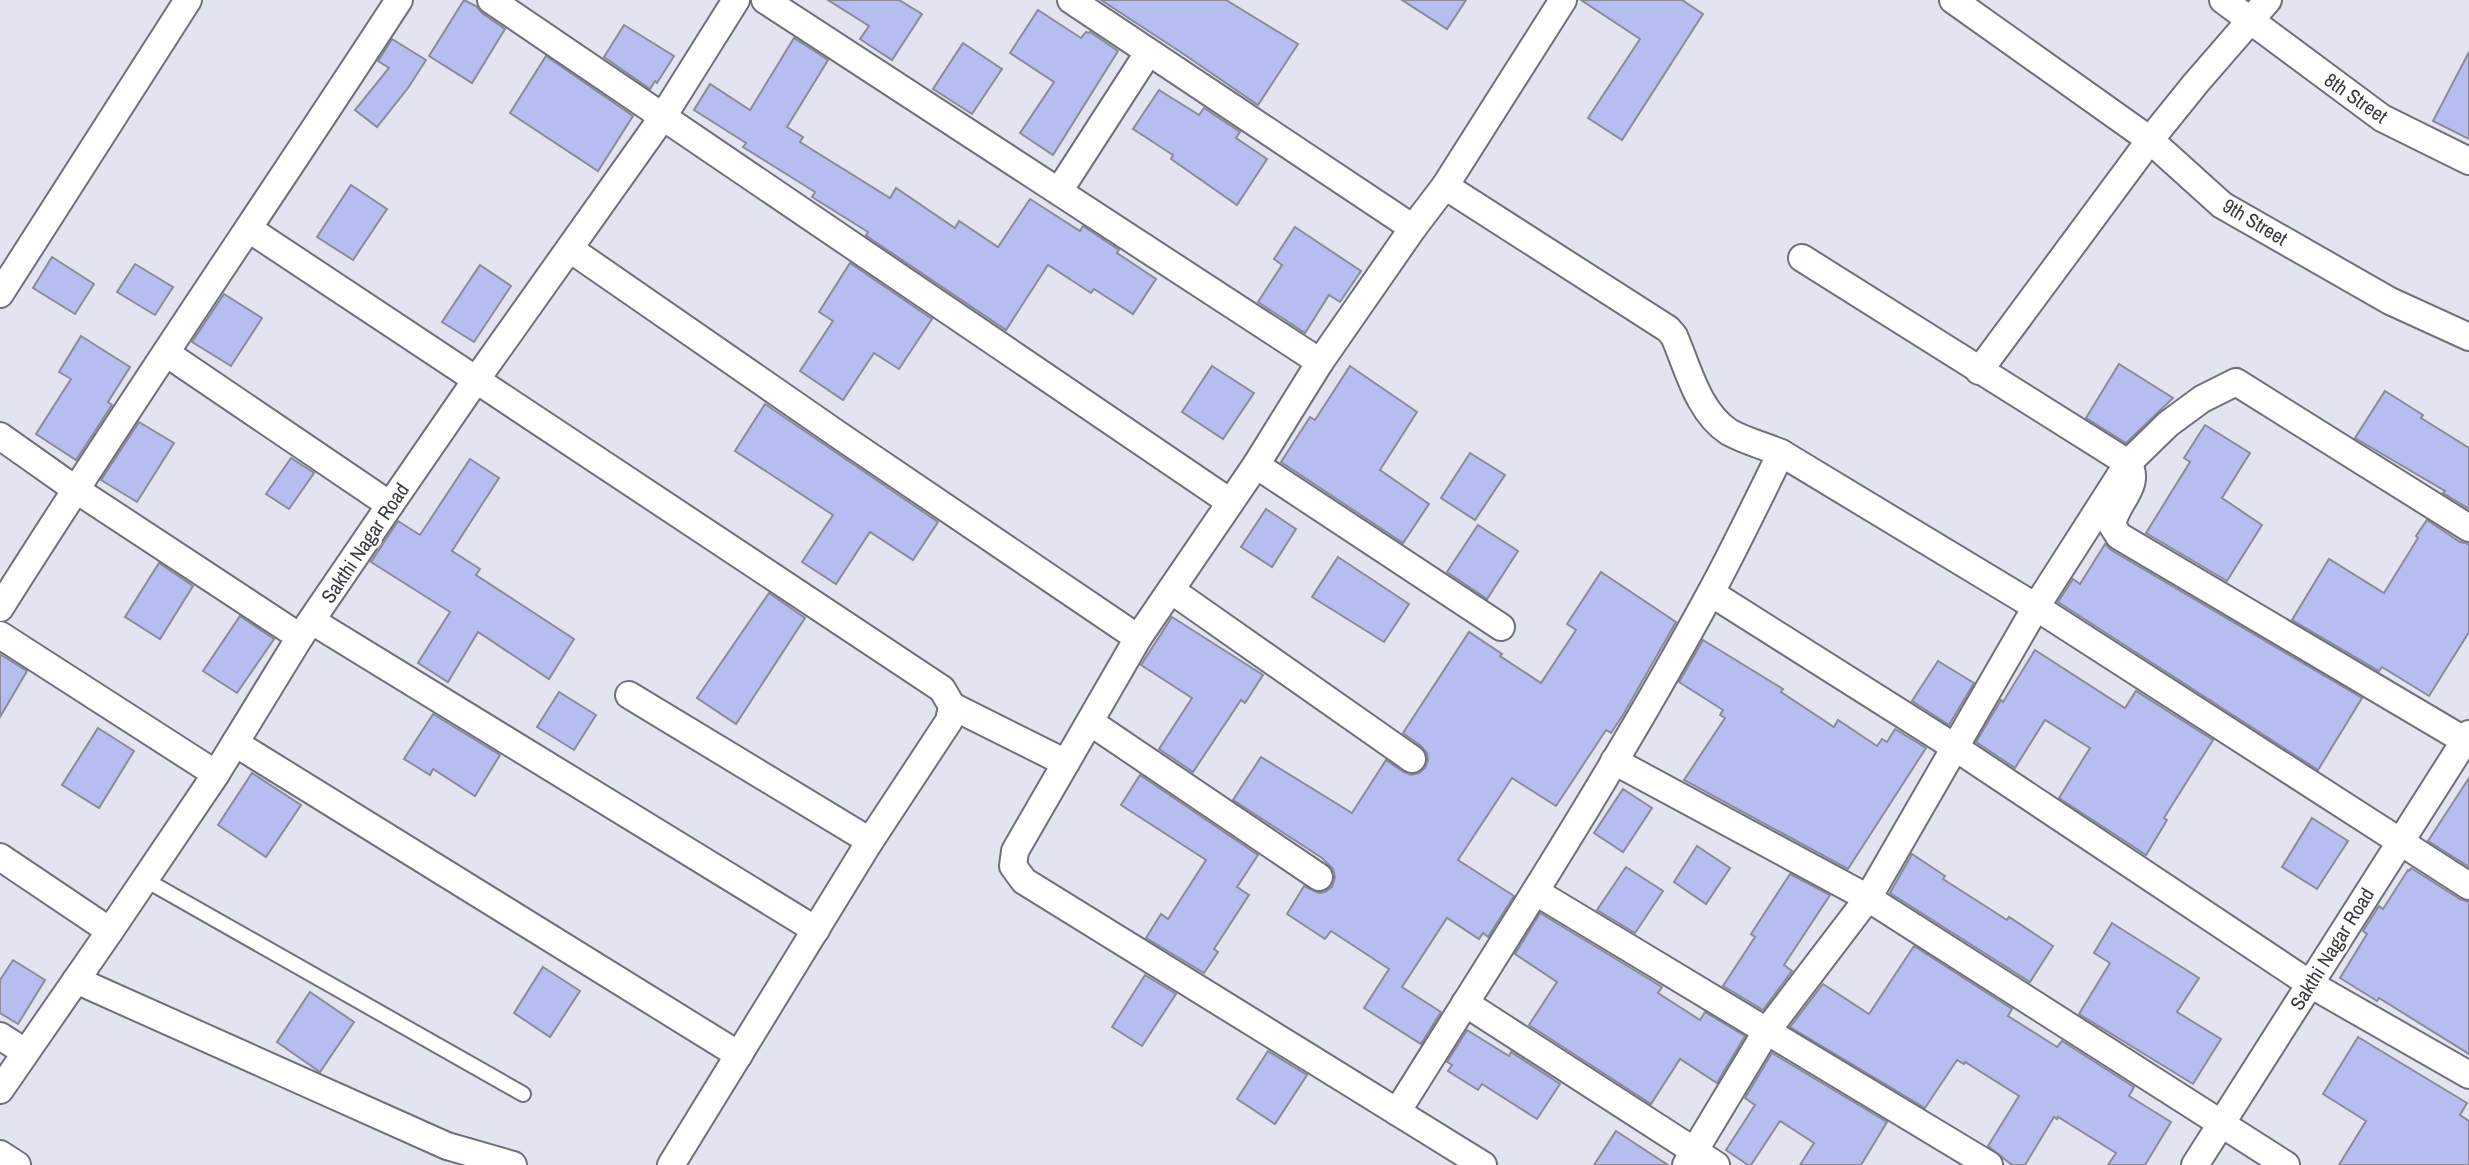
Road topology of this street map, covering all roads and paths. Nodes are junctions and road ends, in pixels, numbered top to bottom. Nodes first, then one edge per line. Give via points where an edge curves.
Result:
1 (188, 0) edge
2 (399, 0) edge
3 (491, 0) edge
4 (736, 0) edge
5 (765, 0) edge
6 (1071, 0) edge
7 (1953, 0) edge
8 (2223, 0) edge
9 (1557, 2) edge
10 (2260, 10) edge
11 (1148, 53) junction
12 (662, 118) junction
13 (2150, 140) junction
14 (2469, 161) edge
15 (1445, 186) junction
16 (1059, 191) junction
17 (1413, 228) junction
18 (249, 229) junction
19 (570, 249) junction
20 (1802, 258) dead end
21 (0, 294) edge
22 (2469, 337) edge
23 (166, 353) junction
24 (1320, 362) junction
25 (1979, 371) junction
26 (476, 380) junction
27 (0, 436) edge
28 (1781, 453) junction
29 (2128, 463) junction
30 (1256, 465) junction
31 (75, 489) junction
32 (1230, 502) junction
33 (390, 505) junction
34 (2469, 528) edge
35 (1171, 590) junction
36 (1711, 593) junction
37 (2036, 607) junction
38 (0, 608) edge
39 (1501, 627) dead end
40 (306, 629) junction
41 (0, 635) edge
42 (1138, 638) junction
43 (629, 695) dead end
44 (952, 706) junction
45 (1090, 722) junction
46 (2468, 740) edge
47 (235, 743) junction
48 (1956, 748) junction
49 (1412, 759) dead end
50 (1614, 761) junction
51 (1066, 763) junction
52 (216, 774) junction
53 (870, 841) junction
54 (2400, 842) junction
55 (0, 857) edge
56 (1319, 877) dead end
57 (144, 879) junction
58 (2469, 886) edge
59 (1536, 892) junction
60 (1868, 898) junction
61 (816, 930) junction
62 (110, 931) junction
63 (76, 980) junction
64 (2310, 984) junction
65 (1465, 1003) junction
66 (1766, 1032) junction
67 (0, 1036) edge
68 (25, 1052) junction
69 (739, 1055) junction
70 (2469, 1075) edge
71 (0, 1090) edge
72 (523, 1094) dead end
73 (1397, 1112) junction
74 (2222, 1125) junction
75 (0, 1154) edge
76 (1699, 1161) edge
77 (17, 1165) edge
78 (513, 1165) edge
79 (671, 1165) edge
80 (1483, 1165) edge
81 (1989, 1165) edge
82 (2195, 1165) edge
83 (2286, 1165) edge

1 - 21 street
2 - 18 street
3 - 12 street
4 - 12 street, Sakthi Nagar Road
5 - 16 street
6 - 11 street
7 - 13 street, 9th Street
8 - 10 street, 8th Street
9 - 15 street
10 - 13 street
10 - 14 street, 8th Street via 2382,118
11 - 16 street
11 - 17 street
12 - 19 street, Sakthi Nagar Road
12 - 32 street
13 - 22 street, 9th Street via 2222,205 2390,301
13 - 25 street
15 - 17 street
15 - 28 street via 1668,329 1713,418 1730,432
16 - 24 street
17 - 24 street
18 - 23 street
18 - 26 street
19 - 26 street, Sakthi Nagar Road
19 - 42 street
20 - 25 street
23 - 31 street
23 - 33 street
24 - 30 street
25 - 29 street
26 - 33 street, Sakthi Nagar Road
26 - 44 street via 942,689
27 - 31 street
28 - 36 street
28 - 37 street
29 - 34 street via 2168,424 2236,382
29 - 37 street
29 - 46 street via 2133,482 2112,525 2119,536
30 - 32 street
30 - 39 street
31 - 38 street
31 - 40 street
32 - 35 street
33 - 40 street, Sakthi Nagar Road
35 - 42 street
35 - 49 street
36 - 48 street
36 - 50 street
37 - 48 street
37 - 54 street
40 - 47 street, Sakthi Nagar Road
40 - 61 street
41 - 52 street
42 - 45 street
43 - 53 street
44 - 51 street
44 - 53 street via 949,721
45 - 51 street
45 - 56 street
46 - 54 street, Sakthi Nagar Road
47 - 52 street, Sakthi Nagar Road
47 - 69 street
48 - 60 street
48 - 64 street
50 - 59 street
50 - 60 street
51 - 73 street via 1015,851 1013,866 1024,881
52 - 57 street, Sakthi Nagar Road
53 - 61 street
54 - 58 street
54 - 64 street, Sakthi Nagar Road
55 - 62 street
57 - 62 street, Sakthi Nagar Road
57 - 72 lane
59 - 65 street
59 - 66 street
60 - 66 street
60 - 74 street
61 - 69 street
62 - 63 street, Sakthi Nagar Road
63 - 68 street, Sakthi Nagar Road
63 - 78 street via 447,1146
64 - 70 street
64 - 74 street, Sakthi Nagar Road
65 - 73 street
65 - 76 street
66 - 76 street
66 - 81 street
67 - 68 street
68 - 71 street, Sakthi Nagar Road
69 - 79 street
73 - 80 street
74 - 82 street, Sakthi Nagar Road
74 - 83 street
75 - 77 street

